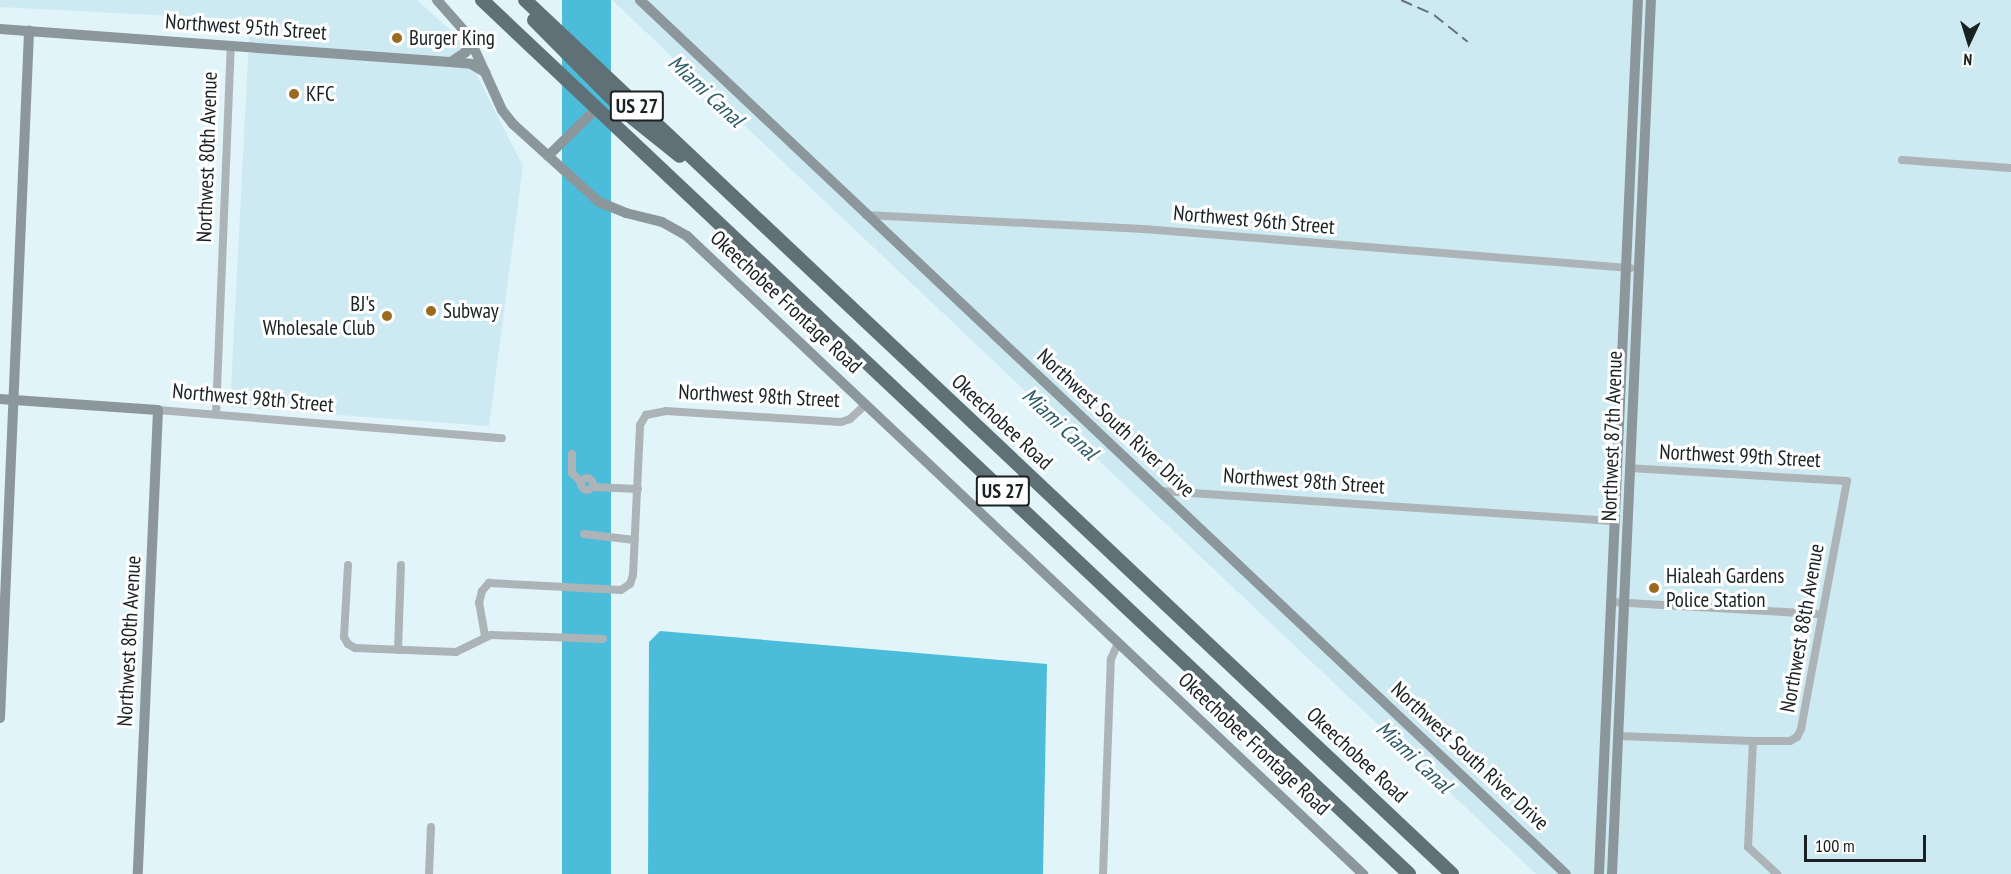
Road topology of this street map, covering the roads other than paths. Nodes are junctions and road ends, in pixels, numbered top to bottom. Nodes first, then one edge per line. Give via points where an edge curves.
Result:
1 (437, 0) edge
2 (482, 0) edge
3 (516, 0) edge
4 (525, 0) edge
5 (640, 0) edge
6 (1638, 0) edge
7 (1651, 0) edge
8 (0, 29) edge
9 (29, 31) junction
10 (468, 35) junction
11 (231, 45) junction
12 (450, 62) junction
13 (487, 73) junction
14 (589, 77) junction
15 (597, 108) junction
16 (625, 112) junction
17 (548, 156) junction
18 (1902, 160) dead end
19 (2011, 168) edge
20 (749, 213) junction
21 (865, 215) junction
22 (1626, 267) junction
23 (1639, 268) junction
24 (0, 399) edge
25 (14, 400) junction
26 (866, 404) junction
27 (158, 410) junction
28 (216, 414) junction
29 (502, 438) dead end
30 (572, 454) dead end
31 (1630, 468) junction
32 (1847, 481) joint
33 (638, 489) junction
34 (1161, 491) junction
35 (1615, 521) junction
36 (584, 534) dead end
37 (635, 540) junction
38 (348, 565) dead end
39 (401, 566) dead end
40 (3, 576) edge
41 (1611, 602) junction
42 (1625, 602) junction
43 (1822, 614) junction
44 (485, 636) junction
45 (603, 639) dead end
46 (1118, 643) junction
47 (398, 650) junction
48 (0, 718) edge
49 (1619, 736) junction
50 (1753, 741) junction
51 (431, 827) dead end
52 (1598, 873) edge
53 (138, 874) edge
54 (429, 874) edge
55 (1103, 874) edge
56 (1363, 874) edge
57 (1409, 874) edge
58 (1452, 874) edge
59 (1566, 874) edge
60 (1612, 874) edge
61 (1777, 874) edge

1 - 10 street, Okeechobee Frontage Road
2 - 15 highway, US 27
3 - 14 highway
4 - 20 highway, Okeechobee Road / US 27
5 - 21 street, Northwest South River Drive
6 - 22 street, Northwest 87th Avenue
7 - 23 street, Northwest 87th Avenue
8 - 9 street, Northwest 95th Street
9 - 11 street, Northwest 95th Street
9 - 25 street
10 - 12 street via 466,52
10 - 13 street, Okeechobee Frontage Road
11 - 12 street, Northwest 95th Street
11 - 28 street, Northwest 80th Avenue
12 - 13 street, Northwest 95th Street via 471,64
13 - 17 street, Okeechobee Frontage Road via 502,110
14 - 15 highway via 597,92
14 - 16 highway
15 - 16 highway via 614,106
15 - 17 street
15 - 57 highway, US 27
16 - 20 highway
17 - 26 street, Okeechobee Frontage Road via 599,202 662,222 687,236
18 - 19 street
20 - 58 highway, Okeechobee Road / US 27
21 - 22 street, Northwest 96th Street via 1144,229
21 - 34 street, Northwest South River Drive
22 - 23 street, Northwest 96th Street
22 - 35 street, Northwest 87th Avenue
23 - 31 street, Northwest 87th Avenue
24 - 25 street, Northwest 98th Street
25 - 27 street, Northwest 98th Street
25 - 40 street
26 - 33 street, Northwest 98th Street via 841,422 666,411 645,415 640,425
26 - 46 street, Okeechobee Frontage Road
27 - 28 street, Northwest 98th Street
27 - 53 street, Northwest 80th Avenue
28 - 29 street, Northwest 98th Street
30 - 33 street via 573,476 585,491 593,487
31 - 32 street, Northwest 99th Street
31 - 42 street, Northwest 87th Avenue
32 - 43 street, Northwest 88th Avenue
33 - 37 street
34 - 35 street, Northwest 98th Street
34 - 59 street, Northwest South River Drive
35 - 41 street, Northwest 87th Avenue
36 - 37 street
37 - 44 street via 633,575 627,588 621,590 489,583 479,603
38 - 47 street via 344,633 348,644 360,649
39 - 47 street
40 - 48 street
41 - 42 street
41 - 52 street, Northwest 87th Avenue
42 - 43 street
42 - 49 street, Northwest 87th Avenue
43 - 50 street, Northwest 88th Avenue via 1801,729 1790,741
44 - 45 street
44 - 47 street via 456,652
46 - 55 street via 1111,659
46 - 56 street, Okeechobee Frontage Road
49 - 50 street, Northwest 88th Avenue
49 - 60 street, Northwest 87th Avenue
50 - 61 street via 1748,847
51 - 54 street

